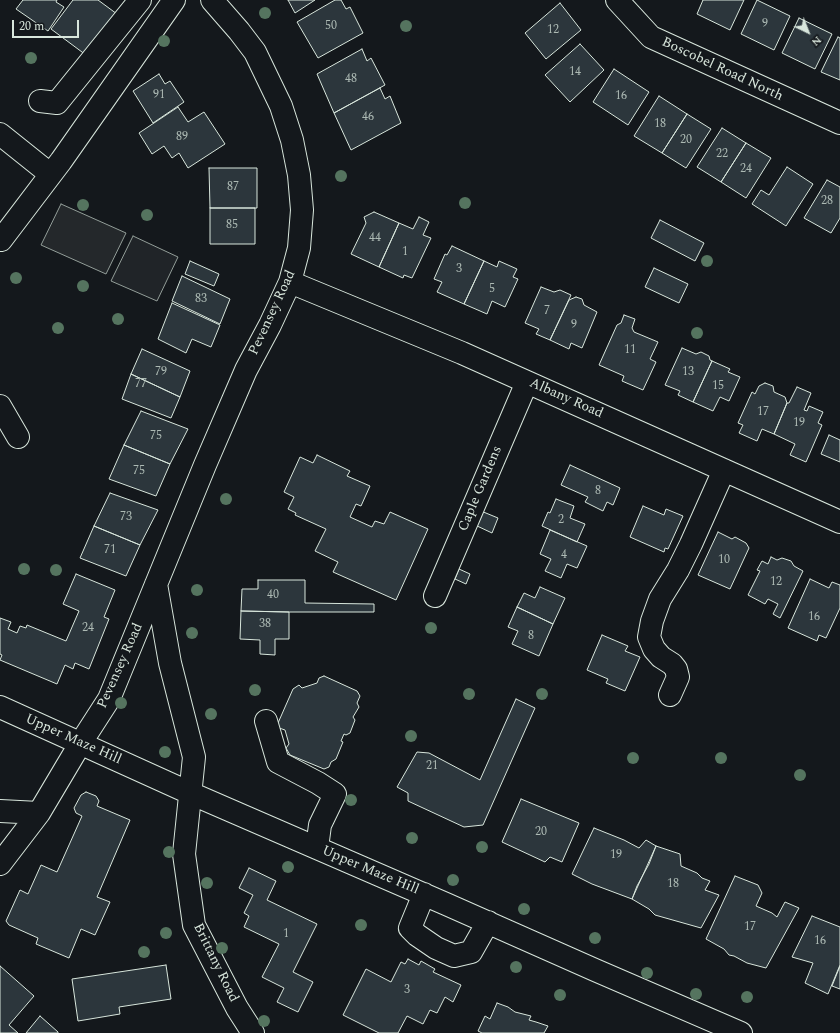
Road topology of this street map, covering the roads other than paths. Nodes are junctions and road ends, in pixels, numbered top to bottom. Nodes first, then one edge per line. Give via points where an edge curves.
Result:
1 (140, 0) edge
2 (174, 0) edge
3 (212, 0) edge
4 (616, 0) edge
5 (40, 101) dead end
6 (840, 123) edge
7 (0, 134) edge
8 (50, 174) junction
9 (1, 240) dead end
10 (290, 282) junction
11 (527, 382) junction
12 (0, 406) edge
13 (18, 437) dead end
14 (724, 470) junction
15 (840, 522) edge
16 (156, 584) junction
17 (435, 596) dead end
18 (670, 695) dead end
19 (0, 707) edge
20 (266, 721) dead end
21 (80, 744) junction
22 (190, 793) junction
23 (0, 811) edge
24 (39, 812) junction
25 (317, 848) junction
26 (0, 864) edge
27 (424, 894) junction
28 (488, 922) junction
29 (253, 1033) edge
30 (741, 1033) edge

1 - 5 street via 57,103
2 - 8 street
3 - 10 street, Pevensey Road via 255,52 281,106 292,140 302,210 299,248
4 - 6 street, Boscobel Road North via 651,37
7 - 8 street
8 - 9 street
10 - 11 street, Albany Road
10 - 16 street, Pevensey Road via 246,370
11 - 14 street, Albany Road
11 - 17 street, Caple Gardens
12 - 13 street
14 - 15 street, Albany Road
14 - 18 street via 691,544 660,599 652,621 649,637 654,649 672,664 678,677
16 - 21 street, Pevensey Road via 109,699
16 - 22 street, Pevensey Road via 170,663 194,757
19 - 21 street, Upper Maze Hill
20 - 25 street via 278,762 335,794 320,825
21 - 22 street, Upper Maze Hill
21 - 24 street, Pevensey Road
22 - 25 street, Upper Maze Hill
22 - 29 street, Brittany Road via 184,854 194,925 237,1008
23 - 24 street
24 - 26 street, Pevensey Road
25 - 27 street, Upper Maze Hill
27 - 28 street, Upper Maze Hill
27 - 28 street via 410,928 436,948 454,956 471,952
28 - 30 street, Upper Maze Hill

